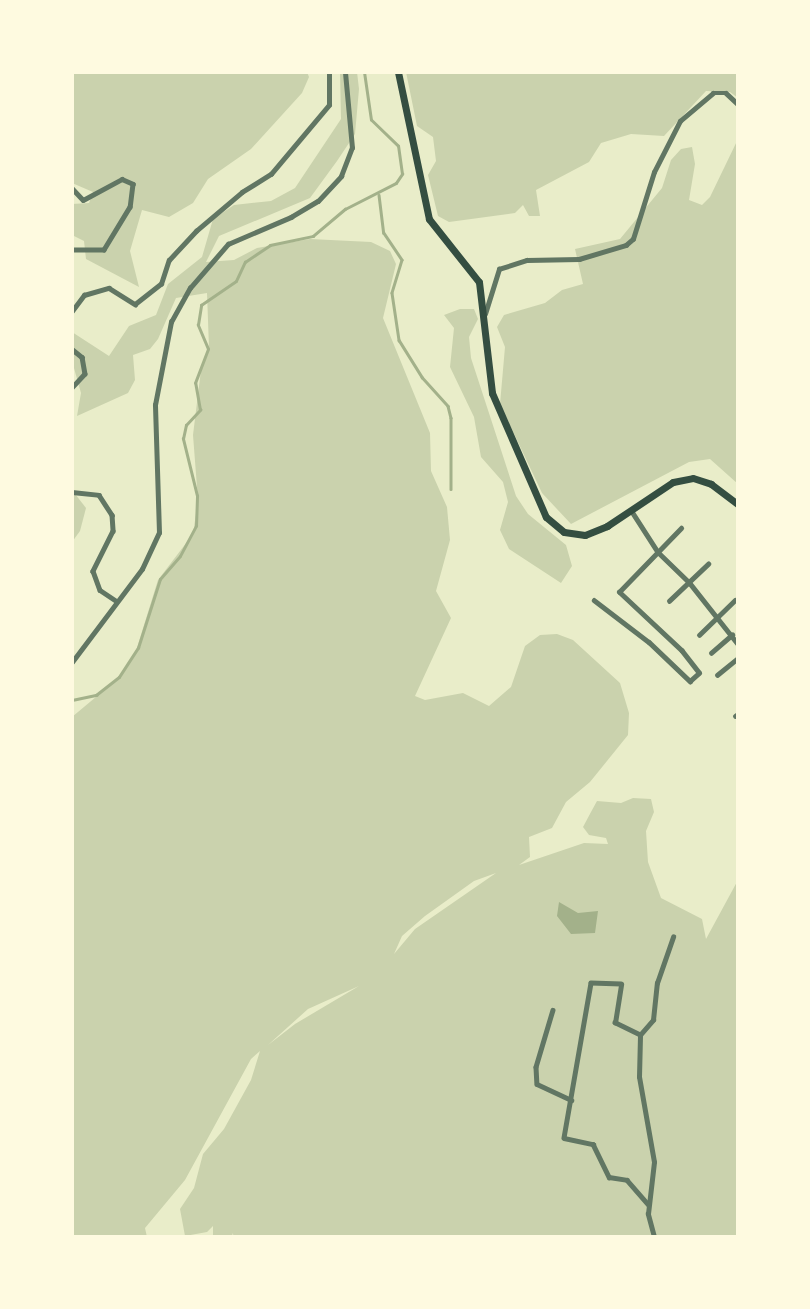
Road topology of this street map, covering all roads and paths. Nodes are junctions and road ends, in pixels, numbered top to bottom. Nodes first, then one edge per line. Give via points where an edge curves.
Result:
1 (329, 72) edge
2 (345, 72) edge
3 (398, 72) edge
4 (738, 104) edge
5 (72, 188) edge
6 (72, 250) edge
7 (72, 311) edge
8 (484, 315) junction
9 (72, 349) edge
10 (72, 388) edge
11 (72, 492) edge
12 (738, 504) edge
13 (631, 510) junction
14 (681, 528) dead end
15 (658, 552) junction
16 (708, 564) dead end
17 (689, 582) junction
18 (116, 600) junction
19 (594, 600) dead end
20 (735, 600) dead end
21 (669, 601) dead end
22 (718, 615) junction
23 (699, 635) dead end
24 (732, 635) junction
25 (738, 644) edge
26 (711, 653) dead end
27 (738, 658) edge
28 (72, 662) edge
29 (717, 675) dead end
30 (673, 937) dead end
31 (553, 1010) dead end
32 (640, 1035) junction
33 (570, 1100) junction
34 (648, 1204) junction
35 (654, 1237) edge

1 - 7 street via 329,105 271,174 196,231 169,260 161,284 135,304 109,288 84,295
2 - 18 street via 352,148 341,176 318,201 228,244 190,288 171,322 155,405 161,523 142,569
3 - 8 main road via 429,219 479,282
4 - 8 street via 726,93 713,93 680,121 654,172 633,239 626,245 579,259 527,260 499,269
5 - 6 street via 83,200 122,179 133,184 130,207 104,250
8 - 13 main road via 492,393 546,517 564,532 585,535
9 - 10 street via 82,357 85,374
11 - 18 street via 99,495 112,515 113,531 93,571 100,590
12 - 13 main road via 711,484 693,478 673,482
13 - 15 street
14 - 15 street
15 - 17 street
15 - 19 street via 620,592 682,651 699,673 690,681
16 - 17 street
17 - 21 street
17 - 22 street
18 - 28 street
20 - 22 street
22 - 23 street
22 - 24 street
24 - 25 street
24 - 26 street
27 - 29 street
30 - 32 street via 657,983 653,1020
31 - 33 street via 536,1067 537,1084
32 - 33 street via 615,1023 621,984 590,983
32 - 34 street via 639,1077 654,1163
33 - 34 street via 564,1138 593,1144 609,1177 627,1180
34 - 35 street

